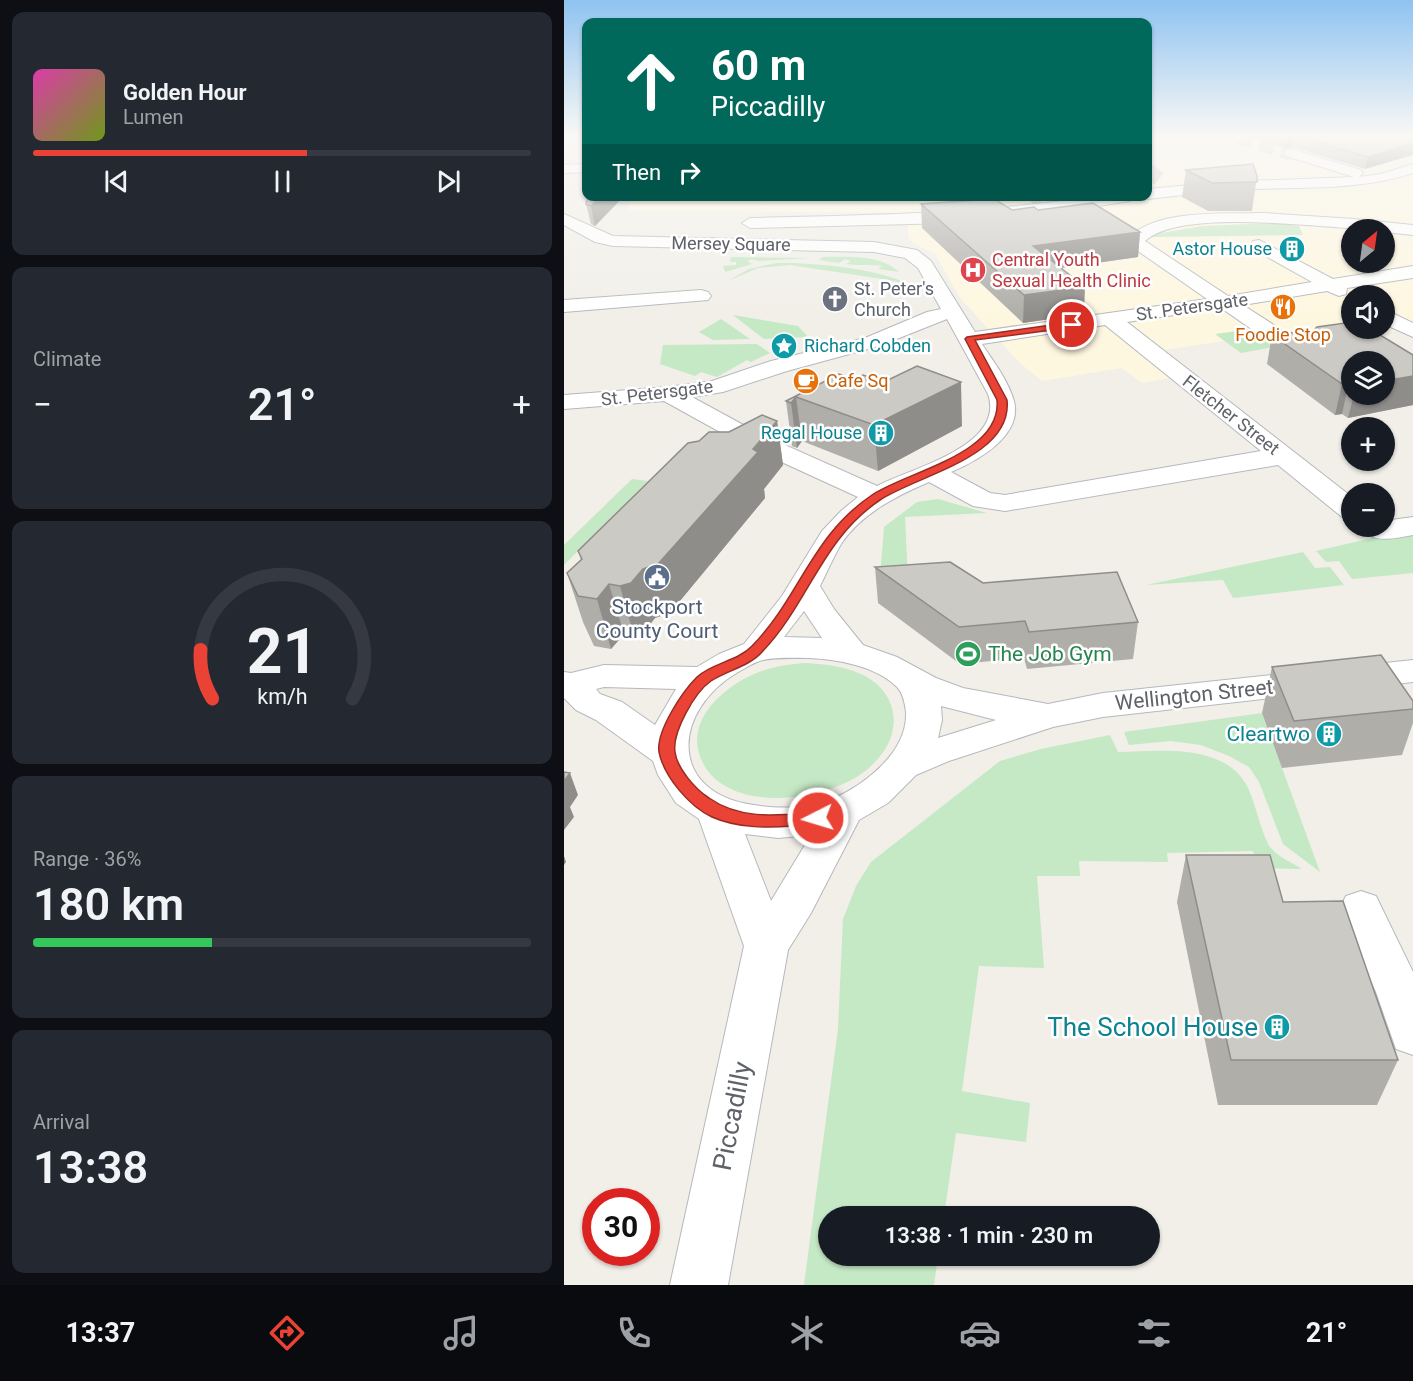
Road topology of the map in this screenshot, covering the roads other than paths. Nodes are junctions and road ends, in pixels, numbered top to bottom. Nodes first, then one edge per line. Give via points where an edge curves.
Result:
1 (1093, 201) edge
2 (564, 219) edge
3 (732, 223) dead end
4 (609, 224) dead end
5 (582, 229) junction
6 (1413, 230) edge
7 (564, 233) edge
8 (1259, 245) dead end
9 (1413, 272) edge
10 (1333, 286) junction
11 (1341, 291) edge
12 (701, 296) dead end
13 (1225, 302) junction
14 (564, 306) edge
15 (954, 312) junction
16 (1110, 320) junction
17 (1395, 321) edge
18 (1413, 331) edge
19 (970, 339) junction
20 (1300, 352) edge
21 (668, 394) junction
22 (564, 402) edge
23 (1284, 457) junction
24 (930, 472) junction
25 (878, 496) junction
26 (1341, 502) edge
27 (1413, 526) edge
28 (1395, 529) edge
29 (804, 586) junction
30 (756, 651) junction
31 (851, 652) junction
32 (1413, 671) edge
33 (704, 679) junction
34 (568, 683) edge
35 (914, 683) junction
36 (1048, 716) junction
37 (667, 752) junction
38 (905, 765) junction
39 (845, 810) junction
40 (717, 813) junction
41 (1361, 909) dead end
42 (766, 946) junction
43 (1408, 1006) edge
44 (699, 1285) edge

1 - 3 street via 991,215 913,220
2 - 5 street, Mersey Square
4 - 5 street
5 - 7 street
5 - 15 street, Mersey Square via 601,238 621,241 874,247 901,251 925,265
6 - 13 street via 1306,219 1226,219 1151,227 1138,234 1134,242
8 - 10 street
9 - 10 street, St. Petersgate
10 - 11 street
10 - 13 street, St. Petersgate
12 - 14 street
13 - 16 street, St. Petersgate
13 - 20 street
15 - 19 street
15 - 21 street, St. Petersgate via 934,316 857,347 715,387
16 - 19 street, St. Petersgate
16 - 23 street, Fletcher Street
17 - 18 street
19 - 24 street via 1002,400 1000,423 975,450
21 - 22 street, St. Petersgate
21 - 25 street via 749,438
23 - 24 street via 1012,503 983,500
23 - 26 street, Fletcher Street
24 - 25 street
25 - 29 street via 833,536
27 - 28 street
29 - 30 street
29 - 31 street
30 - 31 street, Wellington Street via 809,646
30 - 33 street
31 - 35 street, Wellington Street via 883,664
32 - 36 street, Wellington Street via 1171,696
33 - 34 street via 604,676
33 - 37 street via 672,725
34 - 37 street via 588,702 609,711
35 - 36 street, Wellington Street via 993,708
35 - 38 street via 923,704 923,723 920,740
36 - 38 street, Wellington Street
37 - 40 street via 681,781
38 - 39 street via 881,787
39 - 40 street via 818,818 767,822
39 - 42 street, Piccadilly
40 - 42 street
41 - 43 street
42 - 44 street, Piccadilly

